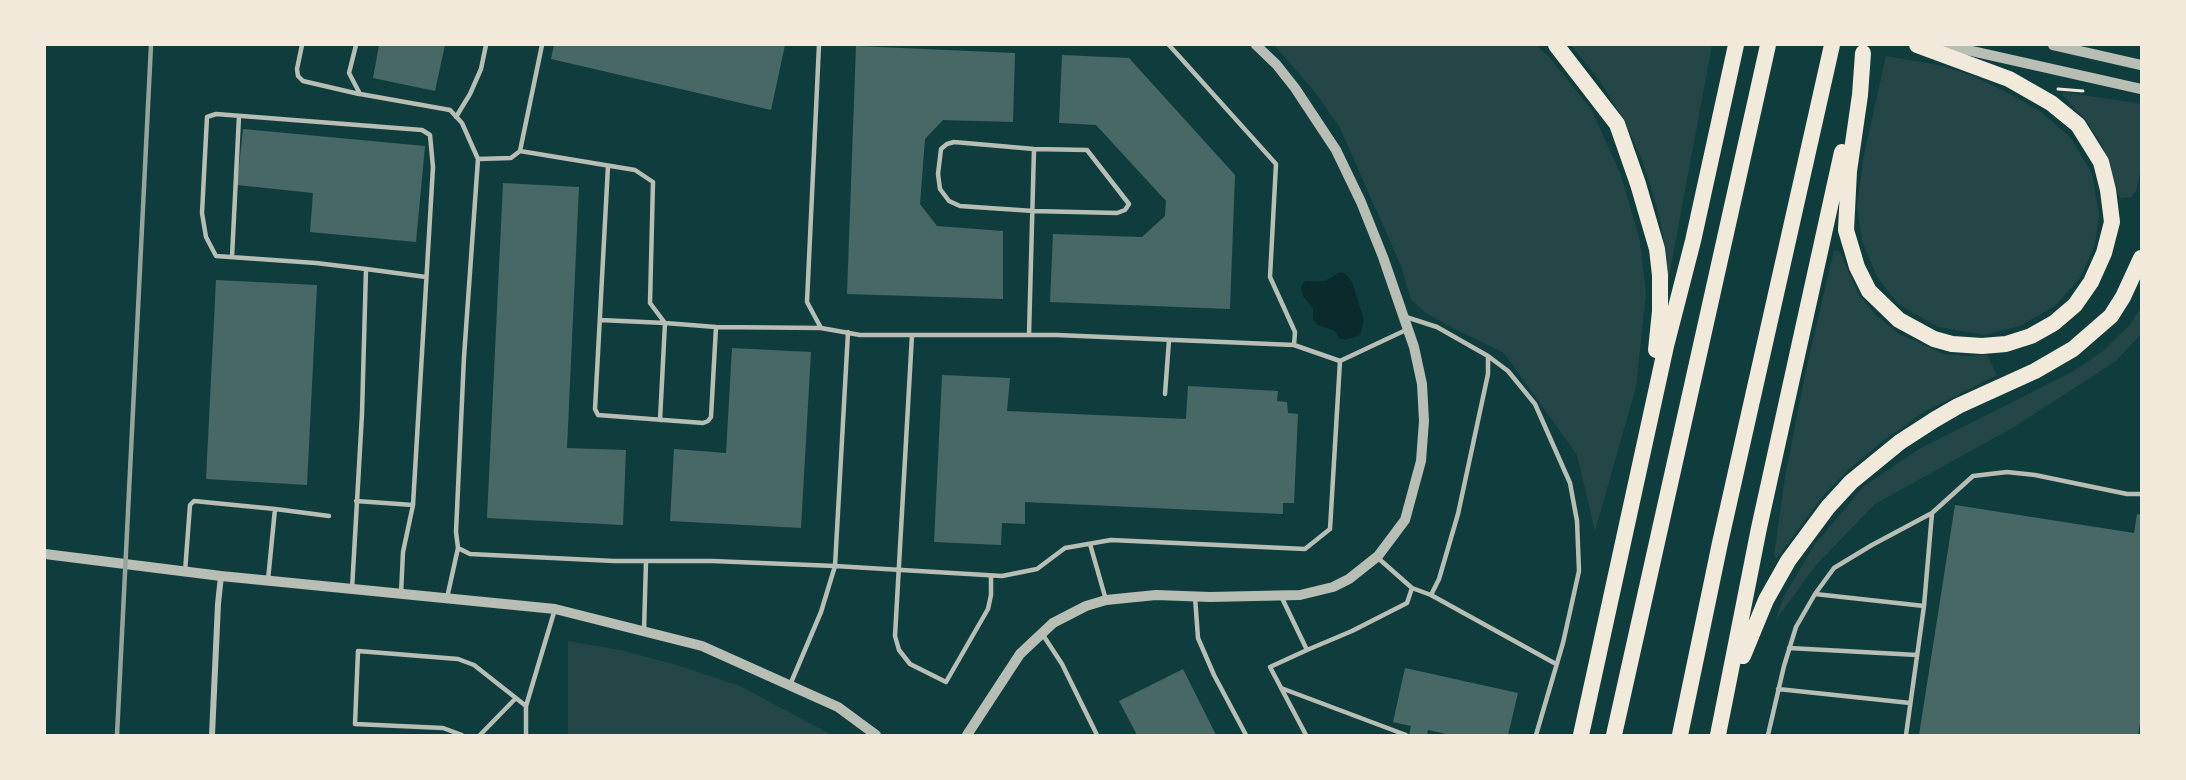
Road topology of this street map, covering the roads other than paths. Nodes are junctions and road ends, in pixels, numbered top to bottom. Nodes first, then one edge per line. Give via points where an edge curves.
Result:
1 (302, 45) edge
2 (356, 45) edge
3 (486, 45) edge
4 (542, 45) edge
5 (819, 45) edge
6 (1169, 45) edge
7 (1256, 45) edge
8 (1556, 45) edge
9 (1736, 45) edge
10 (1768, 45) edge
11 (1832, 45) edge
12 (1917, 45) edge
13 (2053, 45) edge
14 (1864, 49) edge
15 (1942, 49) edge
16 (2141, 65) edge
17 (2141, 89) edge
18 (360, 94) junction
19 (238, 116) junction
20 (456, 117) junction
21 (1034, 149) junction
22 (520, 152) junction
23 (478, 159) junction
24 (608, 166) junction
25 (1033, 211) junction
26 (2141, 243) edge
27 (232, 257) junction
28 (2139, 262) edge
29 (366, 269) junction
30 (426, 277) junction
31 (1404, 316) junction
32 (600, 320) junction
33 (665, 323) junction
34 (716, 327) junction
35 (820, 328) junction
36 (1408, 328) junction
37 (848, 332) junction
38 (912, 335) junction
39 (1029, 335) junction
40 (1169, 340) junction
41 (1294, 345) junction
42 (1488, 356) junction
43 (1340, 362) junction
44 (1165, 394) dead end
45 (660, 420) junction
46 (1642, 461) junction
47 (2141, 494) edge
48 (357, 501) junction
49 (413, 505) junction
50 (275, 509) junction
51 (1932, 513) junction
52 (329, 516) dead end
53 (1090, 544) junction
54 (45, 546) edge
55 (458, 548) junction
56 (57, 555) junction
57 (45, 556) edge
58 (1376, 557) junction
59 (646, 561) junction
60 (835, 566) junction
61 (900, 570) junction
62 (185, 572) junction
63 (221, 576) junction
64 (991, 576) junction
65 (268, 581) junction
66 (1412, 588) junction
67 (352, 589) junction
68 (401, 594) junction
69 (1815, 594) junction
70 (1431, 595) junction
71 (1281, 596) junction
72 (1195, 597) junction
73 (447, 599) junction
74 (1106, 600) junction
75 (1610, 605) junction
76 (1924, 606) junction
77 (555, 609) junction
78 (644, 632) junction
79 (1042, 633) junction
80 (1789, 648) junction
81 (1307, 650) junction
82 (1917, 655) junction
83 (1557, 664) junction
84 (790, 685) junction
85 (1281, 688) junction
86 (1778, 689) junction
87 (516, 698) junction
88 (1910, 703) junction
89 (526, 706) junction
90 (212, 735) edge
91 (462, 735) edge
92 (480, 735) edge
93 (526, 735) edge
94 (876, 735) edge
95 (967, 735) edge
96 (1097, 735) edge
97 (1246, 735) edge
98 (1306, 735) edge
99 (1406, 735) edge
100 (1536, 735) edge
101 (1570, 735) edge
102 (1581, 735) edge
103 (1614, 735) edge
104 (1680, 735) edge
105 (1718, 735) edge
106 (1723, 735) edge
107 (1768, 735) edge
108 (1906, 735) edge

1 - 18 lane via 297,69 303,81
2 - 18 lane via 349,73
3 - 20 lane via 481,69
4 - 22 lane
5 - 35 lane via 807,302
6 - 41 lane via 1276,164 1270,277 1295,332
7 - 31 street via 1295,88 1336,150 1379,246
8 - 46 highway via 1617,124 1657,249 1660,311
9 - 46 highway
10 - 103 highway
11 - 104 highway
12 - 15 highway
13 - 16 street
14 - 15 highway via 1846,206 1846,230 1857,267 1869,291 1885,308 1934,339 1952,344 2006,344 2054,323 2075,305 2091,282 2104,254 2112,222 2108,190 2101,162 2078,125 2067,115 2009,79
14 - 105 highway
15 - 17 street
18 - 20 lane via 450,110
19 - 27 lane
19 - 27 lane via 207,117 202,213 216,256
19 - 30 lane via 422,130 430,135 433,167
20 - 23 lane
21 - 25 lane
21 - 25 lane via 1087,150 1129,204 1118,213
21 - 25 lane via 954,142 941,149 938,174 940,189 949,201 960,206
22 - 23 lane via 511,158
22 - 24 lane
23 - 55 lane via 464,357
24 - 32 lane
24 - 33 lane via 635,170 653,182 650,303
25 - 39 lane
26 - 28 highway
27 - 29 lane
28 - 106 highway via 2111,315 2073,349 1958,406 1900,442 1873,462 1828,507 1788,561 1758,618 1743,655
29 - 30 lane
29 - 48 lane
30 - 49 lane
31 - 36 street
31 - 42 lane via 1437,327
32 - 33 lane
32 - 45 lane via 595,409 598,415
33 - 34 lane
33 - 45 lane
34 - 35 lane
34 - 45 lane via 711,417 703,423
35 - 37 lane
36 - 43 lane
36 - 58 street via 1422,384 1421,461 1405,520
37 - 38 lane
37 - 60 lane
38 - 39 lane
38 - 61 lane
39 - 40 lane
40 - 41 lane
40 - 44 lane
41 - 43 lane
42 - 70 lane via 1488,374 1458,514
42 - 83 lane via 1508,371 1535,404 1570,483 1577,521 1579,572
43 - 53 lane via 1330,529 1305,549 1111,540
46 - 75 highway
47 - 51 lane via 2007,472 1973,476
48 - 49 lane
48 - 67 lane
49 - 68 lane via 403,552
50 - 52 lane
50 - 62 lane via 194,501 190,505
50 - 65 lane
51 - 69 lane via 1834,568
51 - 76 lane
53 - 64 lane via 1065,548 1037,569
53 - 74 lane
54 - 56 street
55 - 59 lane via 470,554
55 - 73 lane
56 - 57 street
56 - 62 street
58 - 66 lane
58 - 71 street via 1333,587
59 - 60 lane
59 - 78 lane
60 - 61 lane
60 - 84 lane via 821,612
61 - 64 lane
61 - 64 lane via 895,636 899,650 910,664 946,682 988,609
62 - 63 street
63 - 65 street
63 - 90 street
65 - 67 street
66 - 70 lane
66 - 81 lane via 1407,603
67 - 68 street
68 - 73 street
69 - 76 lane
69 - 80 lane
70 - 83 lane
71 - 72 street
71 - 81 lane
72 - 74 street via 1156,595
72 - 97 lane via 1198,638
73 - 77 street
74 - 79 street via 1066,616
75 - 101 highway
75 - 102 highway
76 - 82 lane
77 - 78 street
77 - 89 lane
78 - 84 street via 702,646
79 - 95 street via 1020,654
79 - 96 lane
80 - 82 lane
80 - 86 lane
81 - 85 lane via 1270,667
82 - 88 lane
83 - 100 lane
84 - 94 street via 838,707
85 - 98 lane
85 - 99 lane
86 - 88 lane
86 - 107 lane
87 - 89 lane
87 - 91 lane via 474,665 458,658 358,651 355,724 443,728
87 - 92 lane
88 - 108 lane
89 - 93 lane

